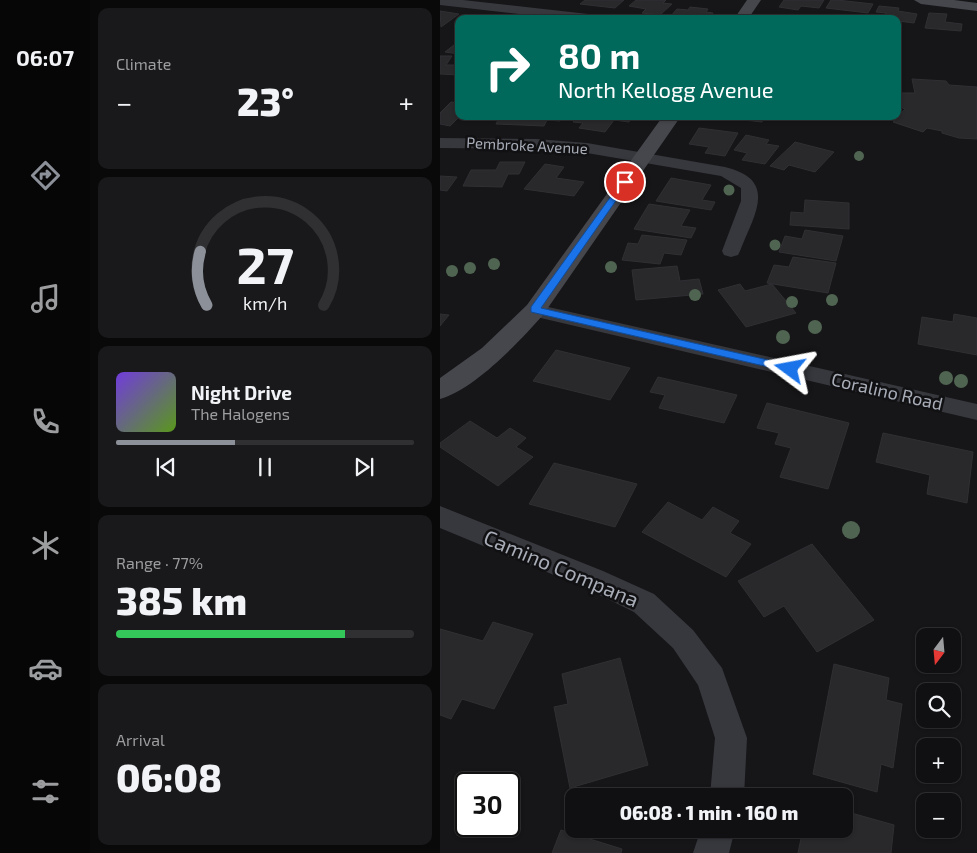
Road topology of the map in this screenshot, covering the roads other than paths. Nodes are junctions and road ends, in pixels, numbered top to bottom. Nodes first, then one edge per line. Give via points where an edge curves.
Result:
1 (440, 0) edge
2 (754, 0) edge
3 (921, 0) edge
4 (977, 7) edge
5 (552, 15) edge
6 (744, 15) edge
7 (669, 120) edge
8 (440, 142) edge
9 (643, 157) junction
10 (731, 250) dead end
11 (535, 310) junction
12 (440, 390) edge
13 (977, 412) edge
14 (440, 516) edge
15 (728, 788) edge
16 (715, 838) edge
17 (711, 853) edge

1 - 5 street
2 - 6 street
3 - 4 street
7 - 9 street
8 - 9 street, Pembroke Avenue via 536,144
9 - 10 street, Pembroke Avenue via 725,172 749,186 750,201
9 - 11 street
11 - 12 street via 482,362
11 - 13 street, Coralino Road
14 - 15 street, Camino Compana via 593,578 644,603 683,639 710,678 731,738
16 - 17 street

